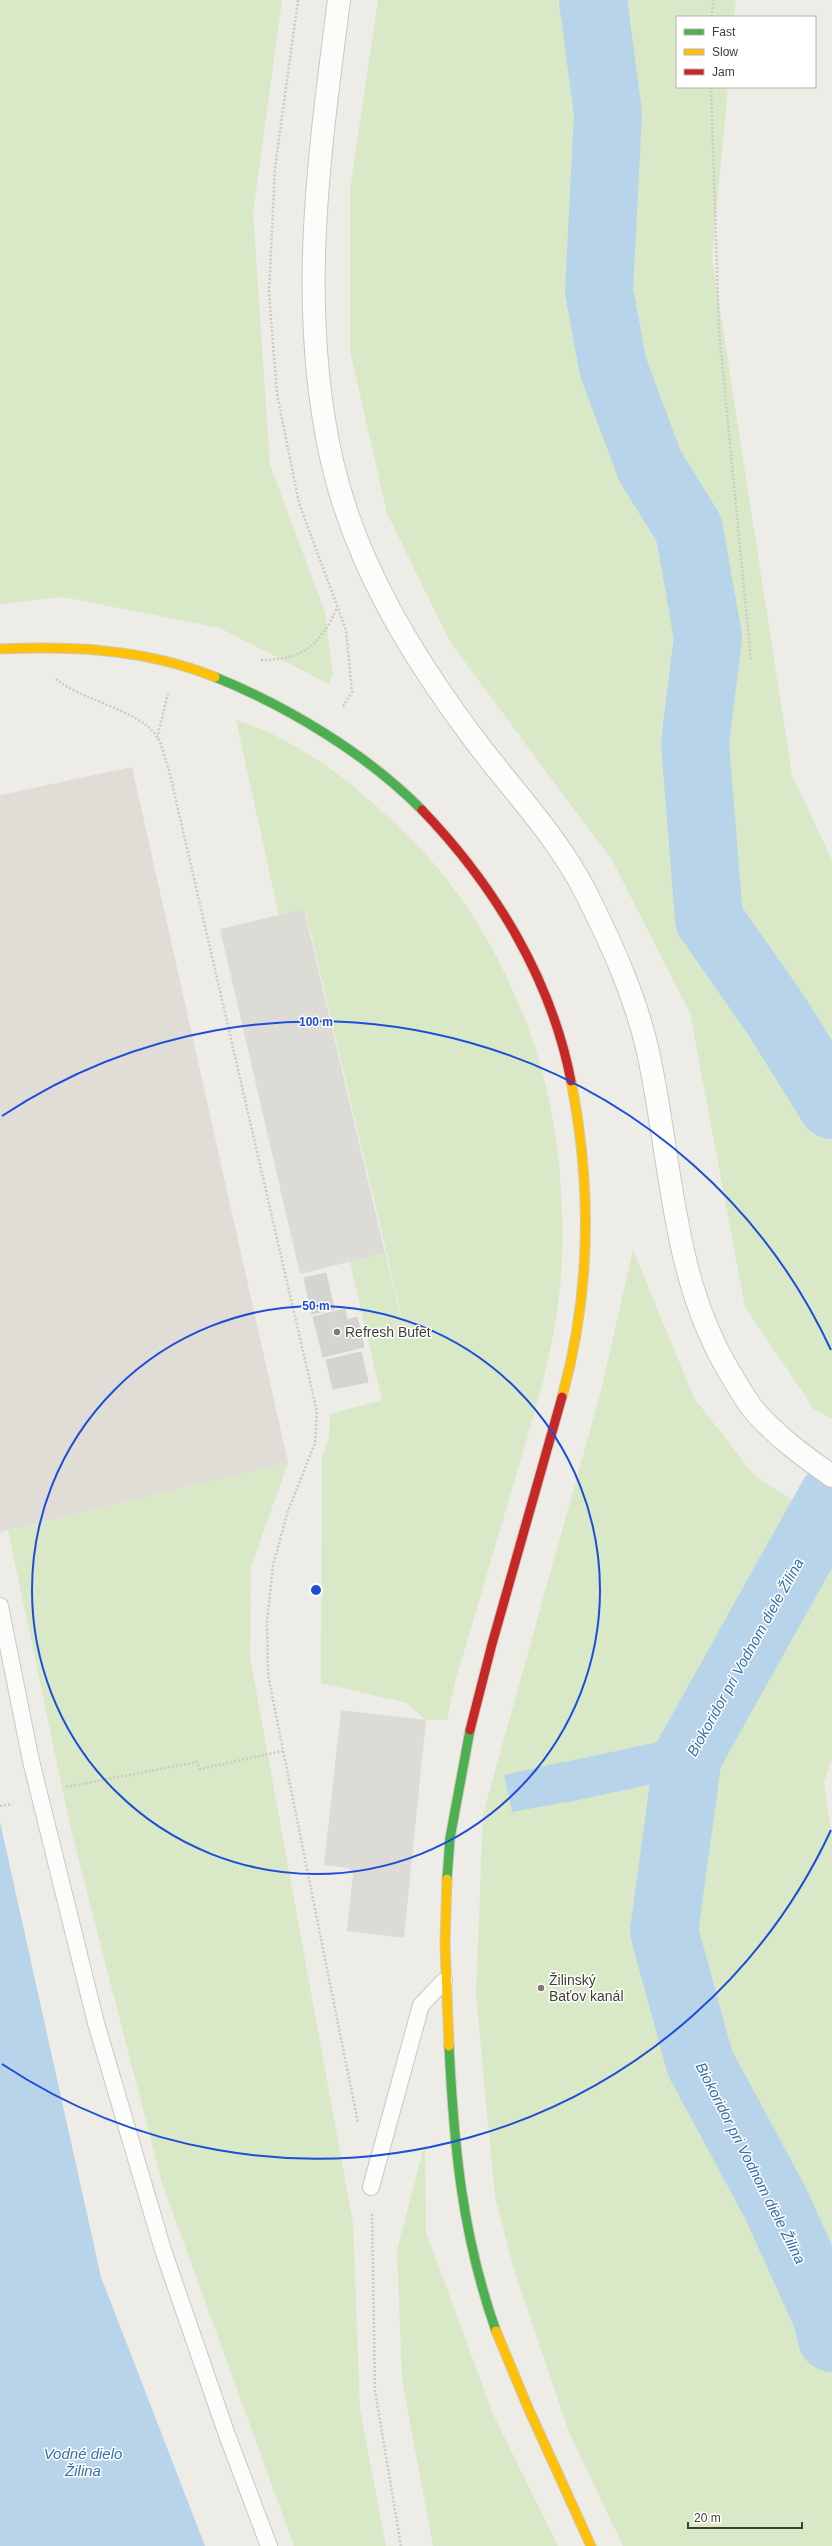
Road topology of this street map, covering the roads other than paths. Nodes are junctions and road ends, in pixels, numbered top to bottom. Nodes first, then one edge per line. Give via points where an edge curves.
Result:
1 (339, 0) edge
2 (0, 649) edge
3 (832, 1476) edge
4 (0, 1606) edge
5 (444, 1981) junction
6 (371, 2187) road end
7 (269, 2546) edge
8 (591, 2546) edge

1 - 3 street via 315,199 313,306 316,367 323,415 333,466 346,508 368,566 413,653 471,736 534,813 584,889 620,965 647,1047 663,1128 679,1235 694,1296 720,1355 750,1405 791,1447
2 - 5 street via 111,648 174,661 246,689 344,746 398,786 456,845 503,912 548,997 574,1083 585,1162 587,1257 575,1348 471,1720 448,1853
4 - 7 lane via 31,1761 42,1796 96,2022 163,2250 227,2435
5 - 6 lane via 421,2005
5 - 8 street via 455,2140 474,2264 522,2394

